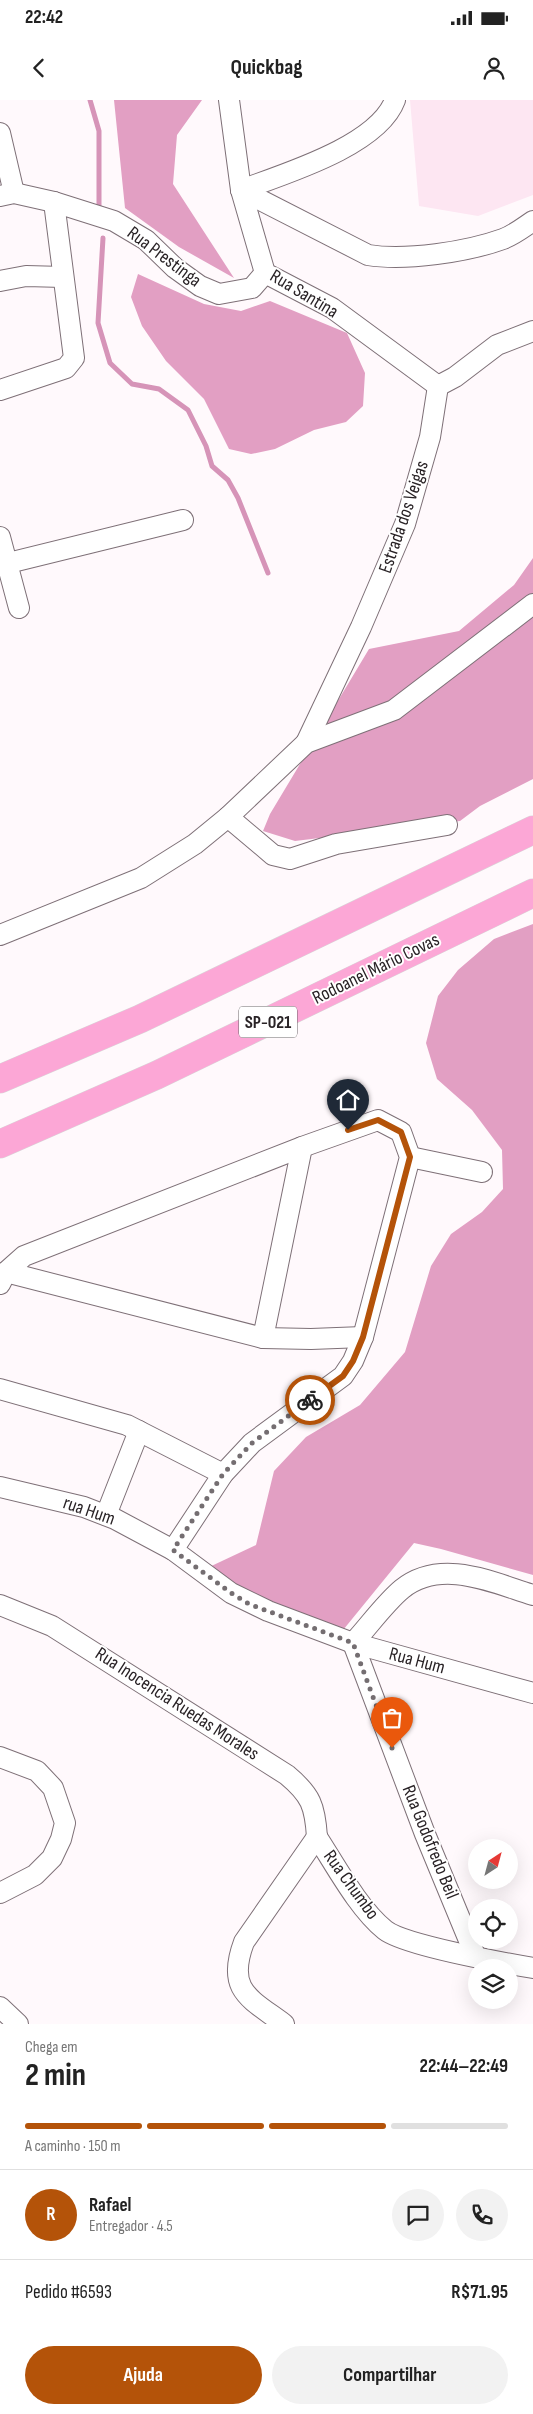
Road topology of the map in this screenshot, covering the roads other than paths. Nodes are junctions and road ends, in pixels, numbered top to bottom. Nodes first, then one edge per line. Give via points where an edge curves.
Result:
1 (229, 100) edge
2 (395, 100) edge
3 (0, 133) edge
4 (242, 190) junction
5 (7, 194) edge
6 (54, 202) junction
7 (533, 221) edge
8 (265, 274) junction
9 (63, 278) junction
10 (0, 281) edge
11 (533, 331) edge
12 (438, 386) junction
13 (0, 390) edge
14 (183, 520) dead end
15 (0, 537) edge
16 (3, 564) edge
17 (533, 604) edge
18 (19, 608) dead end
19 (306, 743) junction
20 (228, 817) junction
21 (447, 825) dead end
22 (533, 830) edge
23 (533, 893) edge
24 (0, 935) edge
25 (0, 1080) edge
26 (0, 1144) edge
27 (302, 1147) junction
28 (410, 1157) junction
29 (482, 1172) dead end
30 (3, 1278) edge
31 (363, 1337) junction
32 (263, 1338) junction
33 (0, 1389) edge
34 (139, 1431) junction
35 (223, 1474) junction
36 (0, 1487) edge
37 (106, 1516) junction
38 (173, 1550) junction
39 (533, 1595) edge
40 (0, 1605) edge
41 (353, 1643) junction
42 (533, 1693) edge
43 (0, 1757) edge
44 (317, 1837) junction
45 (0, 1893) edge
46 (475, 1956) junction
47 (533, 1968) edge
48 (0, 2007) edge
49 (18, 2024) edge
50 (284, 2024) edge

1 - 4 street, Rua Santina
2 - 4 street via 384,117 359,139 322,160
3 - 5 street
4 - 7 street via 368,255 390,259 442,253 504,239
4 - 8 street, Rua Santina
5 - 6 street, Rua Prestinga
6 - 8 street, Rua Prestinga via 114,221 146,240 175,268 200,286 219,294 252,288
6 - 9 street
8 - 12 street, Rua Santina via 332,308
9 - 10 street via 26,276
9 - 13 street via 74,358 66,368
11 - 12 street via 497,344
12 - 19 street, Estrada dos Veigas via 430,437 405,524
14 - 16 street
15 - 16 street
16 - 18 street
17 - 19 street via 394,710
19 - 20 street
20 - 21 street via 272,855 290,859 336,844
20 - 24 street via 195,844 141,878
22 - 25 highway via 140,1019
23 - 26 highway, Rodoanel Mário Covas / SP-021 via 157,1075
27 - 28 street via 378,1120 401,1132
27 - 30 street via 24,1256
27 - 32 street
28 - 29 street
28 - 31 street
30 - 32 street
31 - 32 street
31 - 35 street via 343,1376 252,1443
33 - 34 street via 75,1408
34 - 35 street
34 - 37 street
35 - 38 street
36 - 37 street, rua Hum via 84,1507
37 - 38 street, rua Hum
38 - 41 street, Rua Hum via 249,1604
39 - 41 street via 464,1574 430,1574 402,1589
40 - 44 street, Rua Inocencia Ruedas Morales via 59,1630 287,1775 311,1800 316,1815
41 - 42 street, Rua Hum
41 - 46 street, Rua Godofredo Beil
43 - 45 street via 37,1771 53,1788 65,1823 52,1858 35,1875
44 - 46 street, Rua Chumbo via 371,1917 386,1930 416,1943
44 - 50 street via 244,1942 237,1961 237,1977 243,1991
46 - 47 street, Rua Chumbo
48 - 49 street

